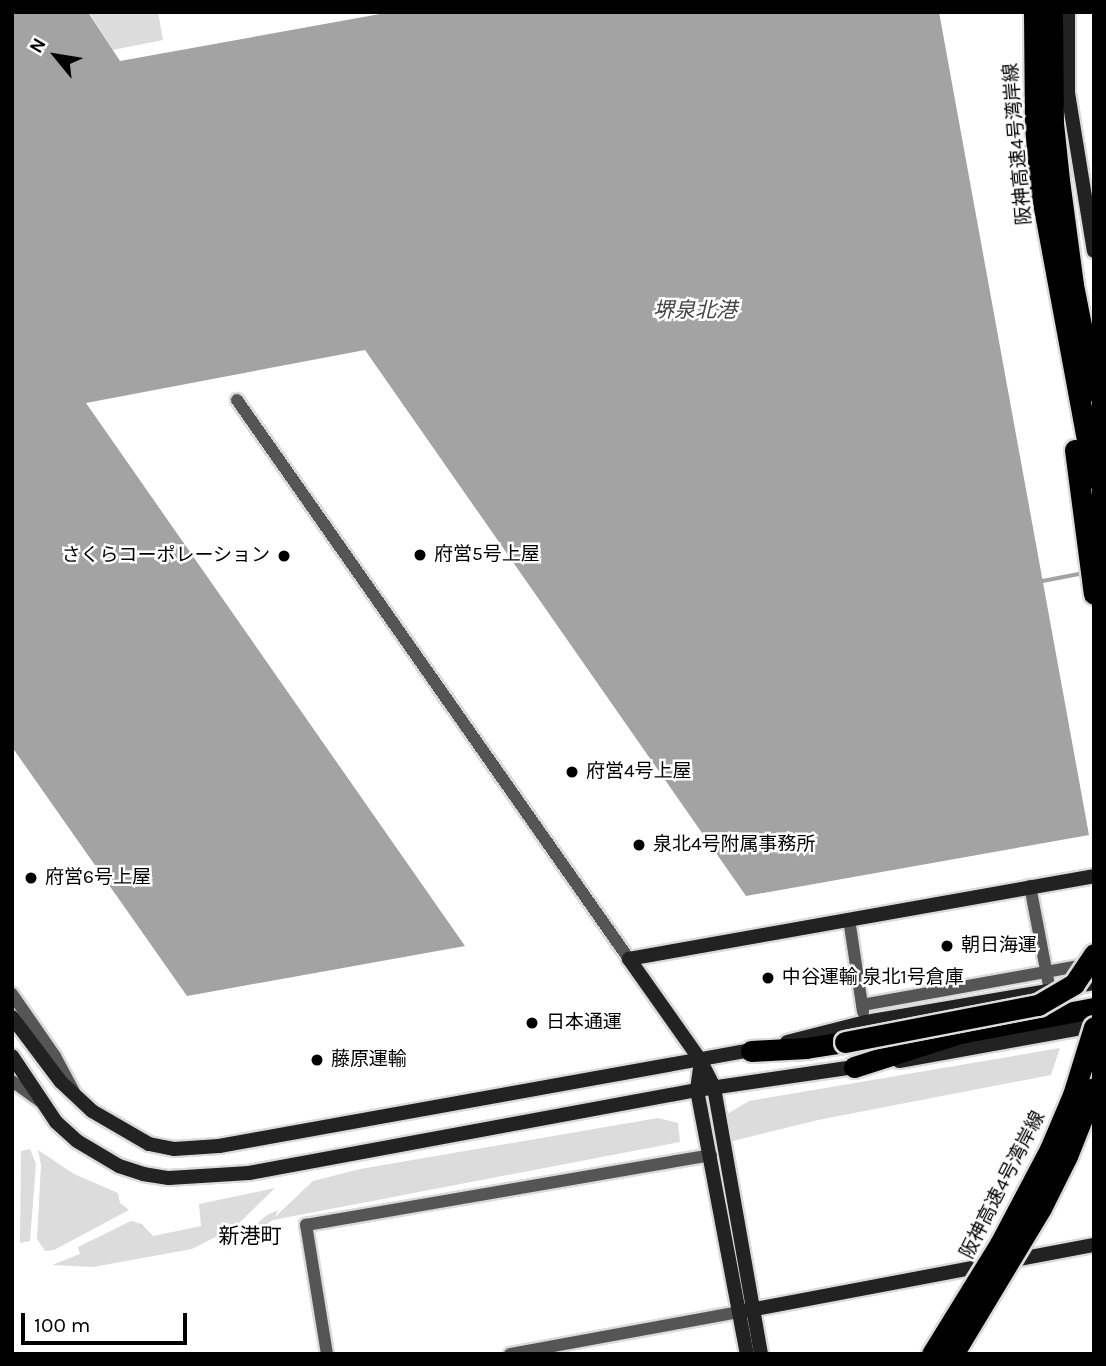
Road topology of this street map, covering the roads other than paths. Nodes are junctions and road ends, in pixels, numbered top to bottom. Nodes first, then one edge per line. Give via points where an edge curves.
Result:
1 (1034, 12) edge
2 (1052, 12) edge
3 (1068, 12) edge
4 (1040, 186) junction
5 (1094, 251) edge
6 (1073, 285) junction
7 (1094, 356) edge
8 (1094, 391) edge
9 (237, 400) dead end
10 (1094, 478) edge
11 (1094, 594) edge
12 (1094, 876) edge
13 (1030, 886) junction
14 (849, 919) junction
15 (1094, 954) edge
16 (629, 959) junction
17 (1094, 963) edge
18 (1046, 972) junction
19 (1094, 983) edge
20 (1050, 991) junction
21 (12, 994) edge
22 (862, 1005) junction
23 (1094, 1008) edge
24 (12, 1017) edge
25 (866, 1023) junction
26 (1094, 1027) edge
27 (751, 1051) junction
28 (12, 1056) edge
29 (701, 1060) junction
30 (854, 1067) junction
31 (12, 1081) edge
32 (714, 1087) junction
33 (1094, 1088) edge
34 (697, 1090) junction
35 (79, 1100) junction
36 (43, 1104) junction
37 (711, 1155) junction
38 (1094, 1245) edge
39 (746, 1310) junction
40 (327, 1354) edge
41 (510, 1354) edge
42 (747, 1354) edge
43 (761, 1354) edge
44 (932, 1354) edge
45 (953, 1354) edge

1 - 4 highway, 阪神高速4号湾岸線
2 - 6 highway, 阪神高速4号湾岸線 via 1054,122
3 - 5 street via 1068,93
4 - 10 highway, 阪神高速4号湾岸線
4 - 11 highway via 1050,296
6 - 7 highway
6 - 8 highway, 阪神高速4号湾岸線
9 - 16 street
12 - 13 street
13 - 14 street
13 - 18 street
14 - 16 street
14 - 22 street
15 - 27 highway, bridge via 1074,984 1038,1006 845,1042
16 - 29 street
17 - 18 street
18 - 20 street
18 - 22 street
19 - 20 street
20 - 25 street
21 - 35 street
22 - 25 street
23 - 30 highway via 960,1033
24 - 35 street
25 - 27 street
26 - 30 street
26 - 44 highway, 阪神高速4号湾岸線, bridge via 1073,1095 1038,1173
27 - 29 street
28 - 36 street
29 - 32 street
29 - 34 street
29 - 35 street via 219,1146 174,1149 127,1134
30 - 32 street
31 - 36 street
32 - 34 street
32 - 39 street
33 - 45 highway, bridge via 1041,1208
34 - 36 street via 249,1173 169,1178 143,1174 99,1155 56,1122
34 - 37 street
37 - 39 street
37 - 40 street via 306,1225
38 - 39 street
39 - 41 street
39 - 42 street
39 - 43 street

